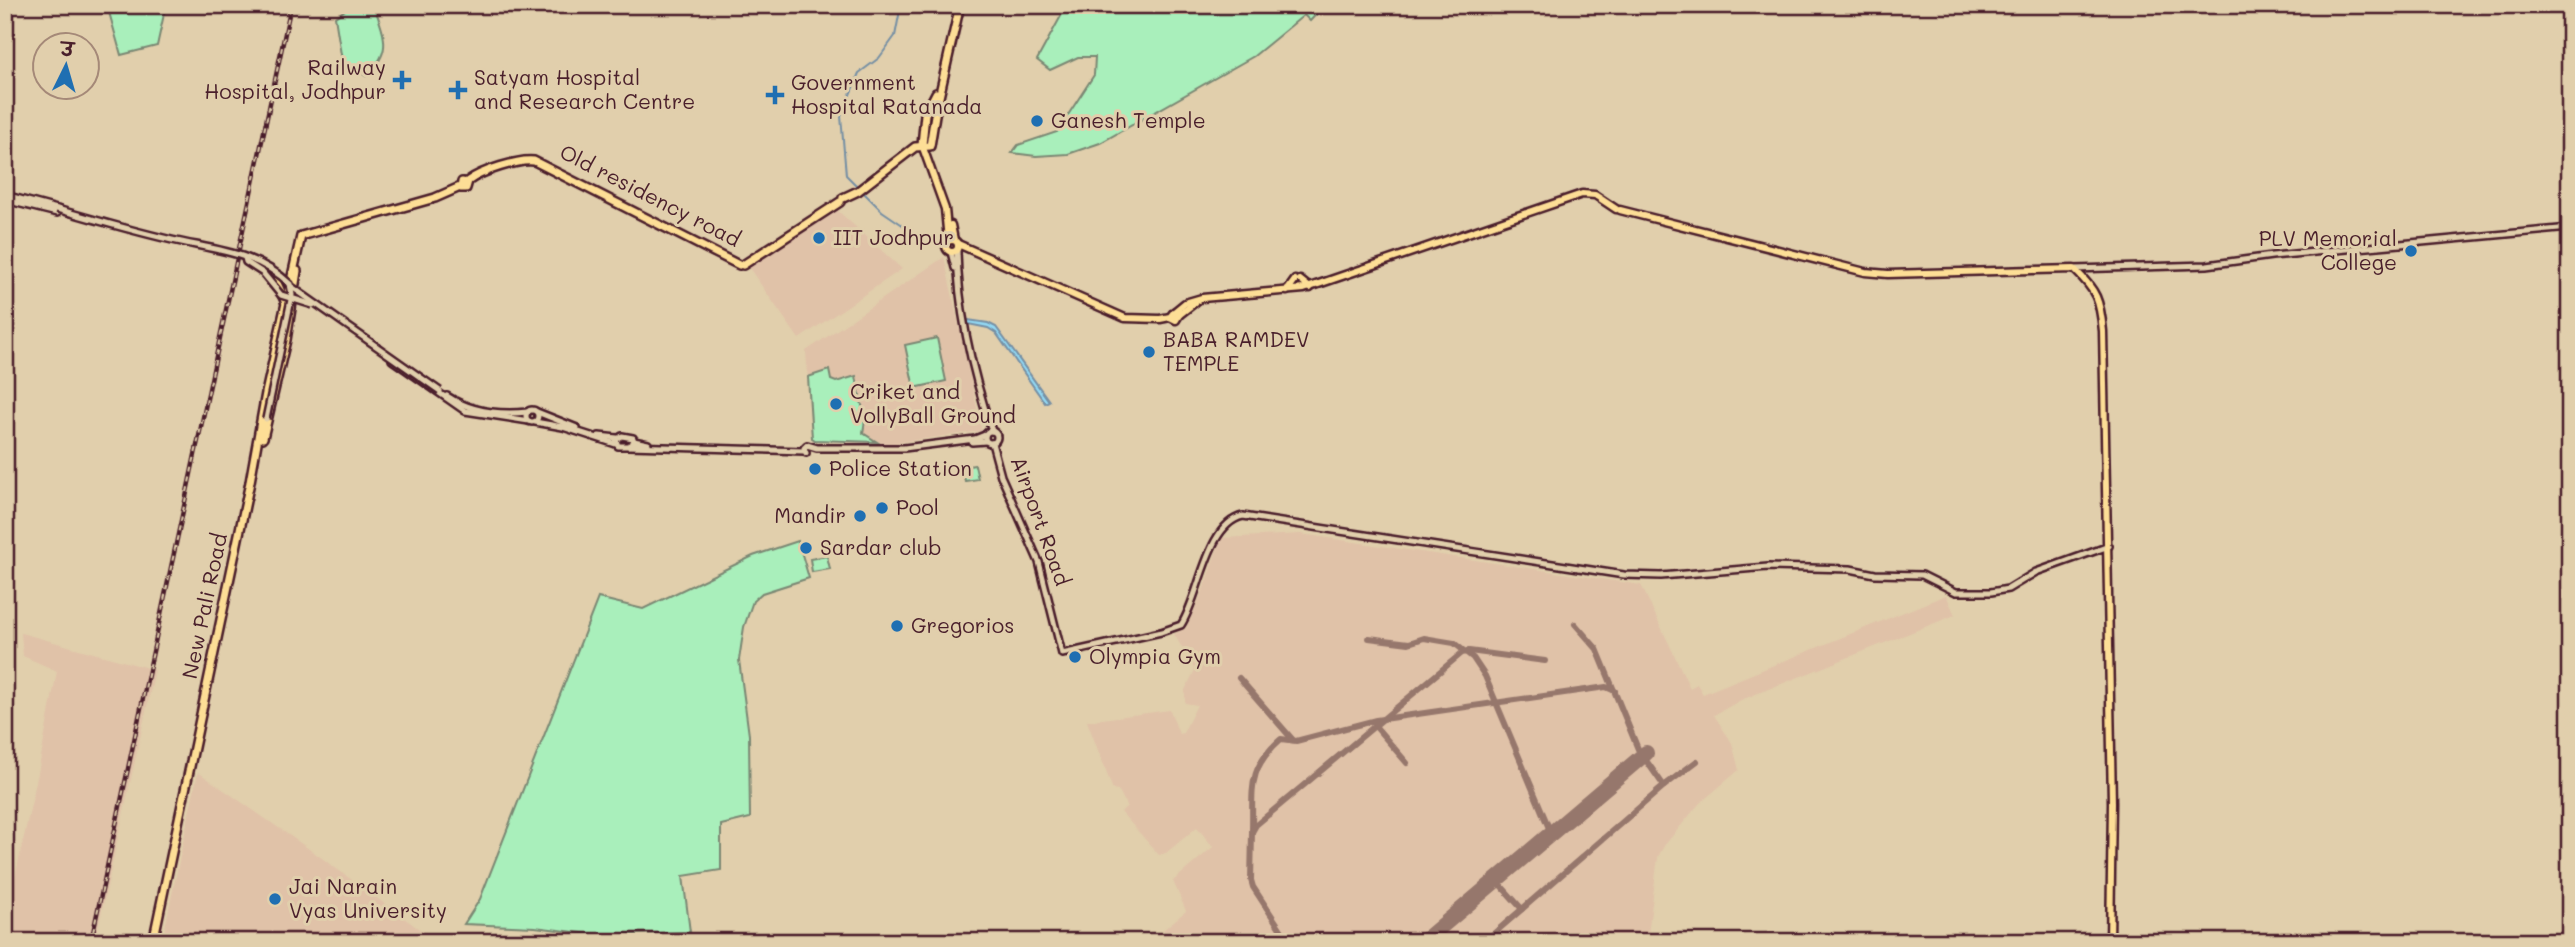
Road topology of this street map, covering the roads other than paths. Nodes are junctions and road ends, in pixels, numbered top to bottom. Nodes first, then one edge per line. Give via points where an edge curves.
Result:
1 (959, 5) edge
2 (925, 143) junction
3 (5, 198) edge
4 (55, 211) junction
5 (2570, 228) edge
6 (303, 237) joint
7 (955, 245) junction
8 (244, 258) junction
9 (2074, 269) junction
10 (295, 274) junction
11 (292, 286) junction
12 (1310, 288) junction
13 (302, 289) dead end
14 (1287, 291) junction
15 (302, 299) dead end
16 (289, 304) junction
17 (442, 395) junction
18 (528, 412) junction
19 (537, 412) junction
20 (264, 421) junction
21 (532, 421) junction
22 (990, 437) junction
23 (634, 440) junction
24 (616, 441) junction
25 (628, 446) junction
26 (808, 449) junction
27 (2109, 546) junction
28 (155, 942) edge
29 (2110, 942) edge

1 - 2 highway
2 - 6 highway, Old residency road via 741,264 537,158 525,157 469,176 463,185 435,198
2 - 7 main road via 949,209
3 - 4 main road
4 - 8 main road, bridge
4 - 11 main road, bridge via 246,256
5 - 9 main road via 2207,265
6 - 10 highway, New Pali Road
7 - 14 main road via 1123,317 1151,320 1174,315 1202,298
7 - 22 main road, Airport Road via 965,323
8 - 17 main road, bridge via 281,295 310,303
8 - 20 main road, bridge via 289,290
9 - 12 main road via 1865,272 1618,210 1595,195 1574,196
9 - 27 main road via 2096,292 2101,312
10 - 13 highway
10 - 16 highway, New Pali Road
10 - 16 highway via 278,277
11 - 17 main road, bridge
11 - 20 main road, bridge
12 - 14 main road
12 - 14 main road via 1297,280
15 - 16 highway
16 - 20 highway, New Pali Road
17 - 18 main road via 470,409
17 - 21 main road via 469,412
18 - 19 main road
18 - 21 main road via 526,418
19 - 21 main road via 538,418
19 - 24 main road
20 - 28 highway, New Pali Road
21 - 24 main road
22 - 26 main road via 904,448
22 - 27 main road, Airport Road via 1001,476 1039,562 1063,652 1181,625 1221,531 1243,516 1629,574 1662,576 1768,567 1850,569 1922,575 1956,592 2008,589 2036,572
23 - 24 main road via 628,436
23 - 25 main road
23 - 26 main road
24 - 25 main road
25 - 26 main road
27 - 29 main road

